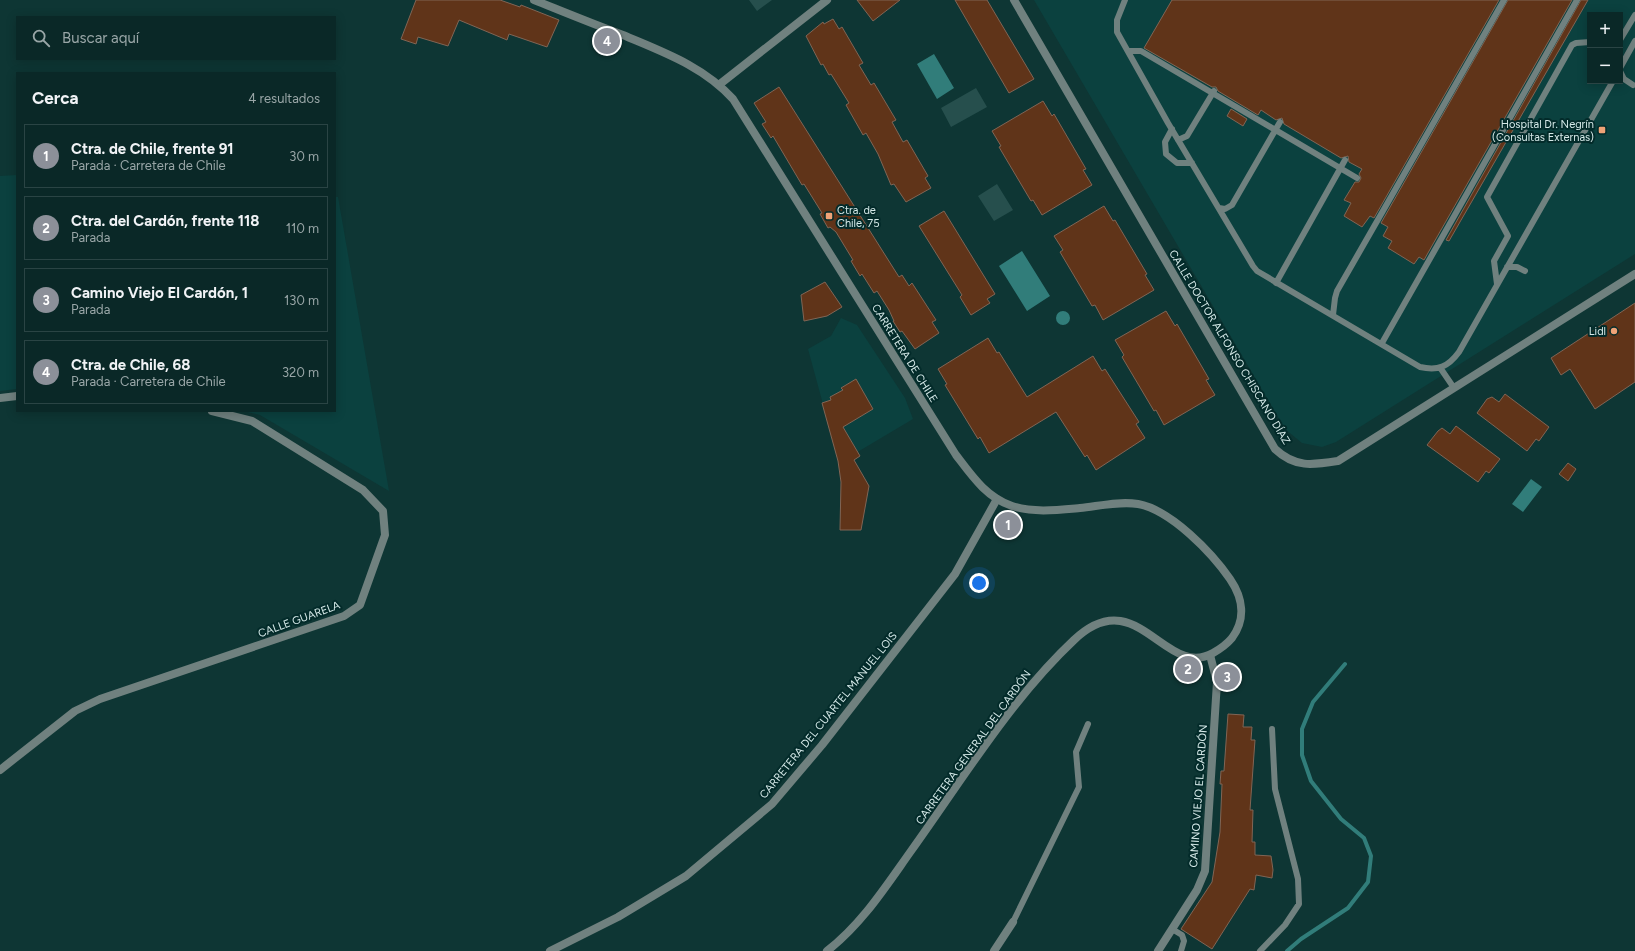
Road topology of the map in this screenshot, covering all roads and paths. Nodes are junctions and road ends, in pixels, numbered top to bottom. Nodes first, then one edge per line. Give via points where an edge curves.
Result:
1 (534, 0) edge
2 (827, 0) edge
3 (1014, 0) edge
4 (1125, 0) edge
5 (1504, 0) edge
6 (1577, 0) edge
7 (1635, 15) edge
8 (1623, 35) edge
9 (1635, 41) edge
10 (1587, 42) edge
11 (1128, 51) junction
12 (1623, 63) edge
13 (1623, 77) edge
14 (720, 84) junction
15 (1611, 84) edge
16 (1633, 85) dead end
17 (1214, 91) dead end
18 (1280, 122) dead end
19 (1172, 129) junction
20 (1178, 140) junction
21 (1345, 160) dead end
22 (1192, 163) junction
23 (1357, 178) dead end
24 (1219, 208) junction
25 (1507, 267) junction
26 (1526, 271) dead end
27 (1635, 274) edge
28 (1276, 283) junction
29 (1497, 284) junction
30 (1333, 315) junction
31 (1382, 343) junction
32 (1441, 369) junction
33 (1454, 388) junction
34 (16, 396) edge
35 (0, 398) edge
36 (216, 412) edge
37 (997, 499) junction
38 (1210, 655) junction
39 (1088, 724) dead end
40 (1272, 729) dead end
41 (0, 770) edge
42 (1013, 922) joint
43 (1172, 929) junction
44 (550, 951) edge
45 (827, 951) edge
46 (994, 951) edge
47 (1158, 951) edge
48 (1182, 951) edge
49 (1260, 951) edge

1 - 14 street, CARRETERA DE CHILE via 676,58
2 - 14 street
3 - 33 street, CALLE DOCTOR ALFONSO CHISCANO DÍAZ via 1275,449 1285,458 1300,463 1316,464 1338,461
4 - 11 lane via 1117,20 1117,32
5 - 30 lane via 1337,291
6 - 31 lane
7 - 8 lane
9 - 12 lane
10 - 29 lane via 1576,42 1572,45 1487,197 1508,236 1494,261
11 - 19 lane
11 - 23 lane via 1141,51
13 - 16 lane
14 - 37 street, CARRETERA DE CHILE via 733,99 956,455 976,482
15 - 25 lane
17 - 20 lane via 1190,132
18 - 24 lane via 1232,204 1225,209
19 - 20 lane
19 - 22 lane via 1165,142 1166,154 1177,163
20 - 22 lane
21 - 28 lane
22 - 24 lane
24 - 28 lane via 1253,266
25 - 26 lane via 1517,267
25 - 29 lane
27 - 33 street, CALLE DOCTOR ALFONSO CHISCANO DÍAZ
28 - 30 lane
29 - 32 lane via 1459,352 1452,362
30 - 31 lane
31 - 32 lane via 1420,367
32 - 33 lane
34 - 35 street
36 - 41 street, CALLE GUARELA via 252,421 363,490 383,512 385,535 360,605 344,616 100,699 75,711
37 - 38 street, CARRETERA DE CHILE via 1014,507 1033,510 1133,503 1171,520 1202,546 1225,572 1240,597 1243,609 1238,628 1232,638
37 - 44 street, CARRETERA DEL CUARTEL MANUEL LOIS via 956,574 822,745 772,804 680,879 618,917
38 - 43 street, CAMINO VIEJO EL CARDÓN via 1217,682 1205,871 1197,890
38 - 45 street, CARRETERA GENERAL DEL CARDÓN via 1198,658 1181,656 1142,628 1124,622 1099,623 1081,633 1053,660 1015,706 873,905
39 - 42 lane via 1076,752 1079,787
40 - 49 lane via 1275,789 1298,879 1299,904 1285,925
42 - 46 street
43 - 47 street, CAMINO VIEJO EL CARDÓN
43 - 48 lane via 1182,935

